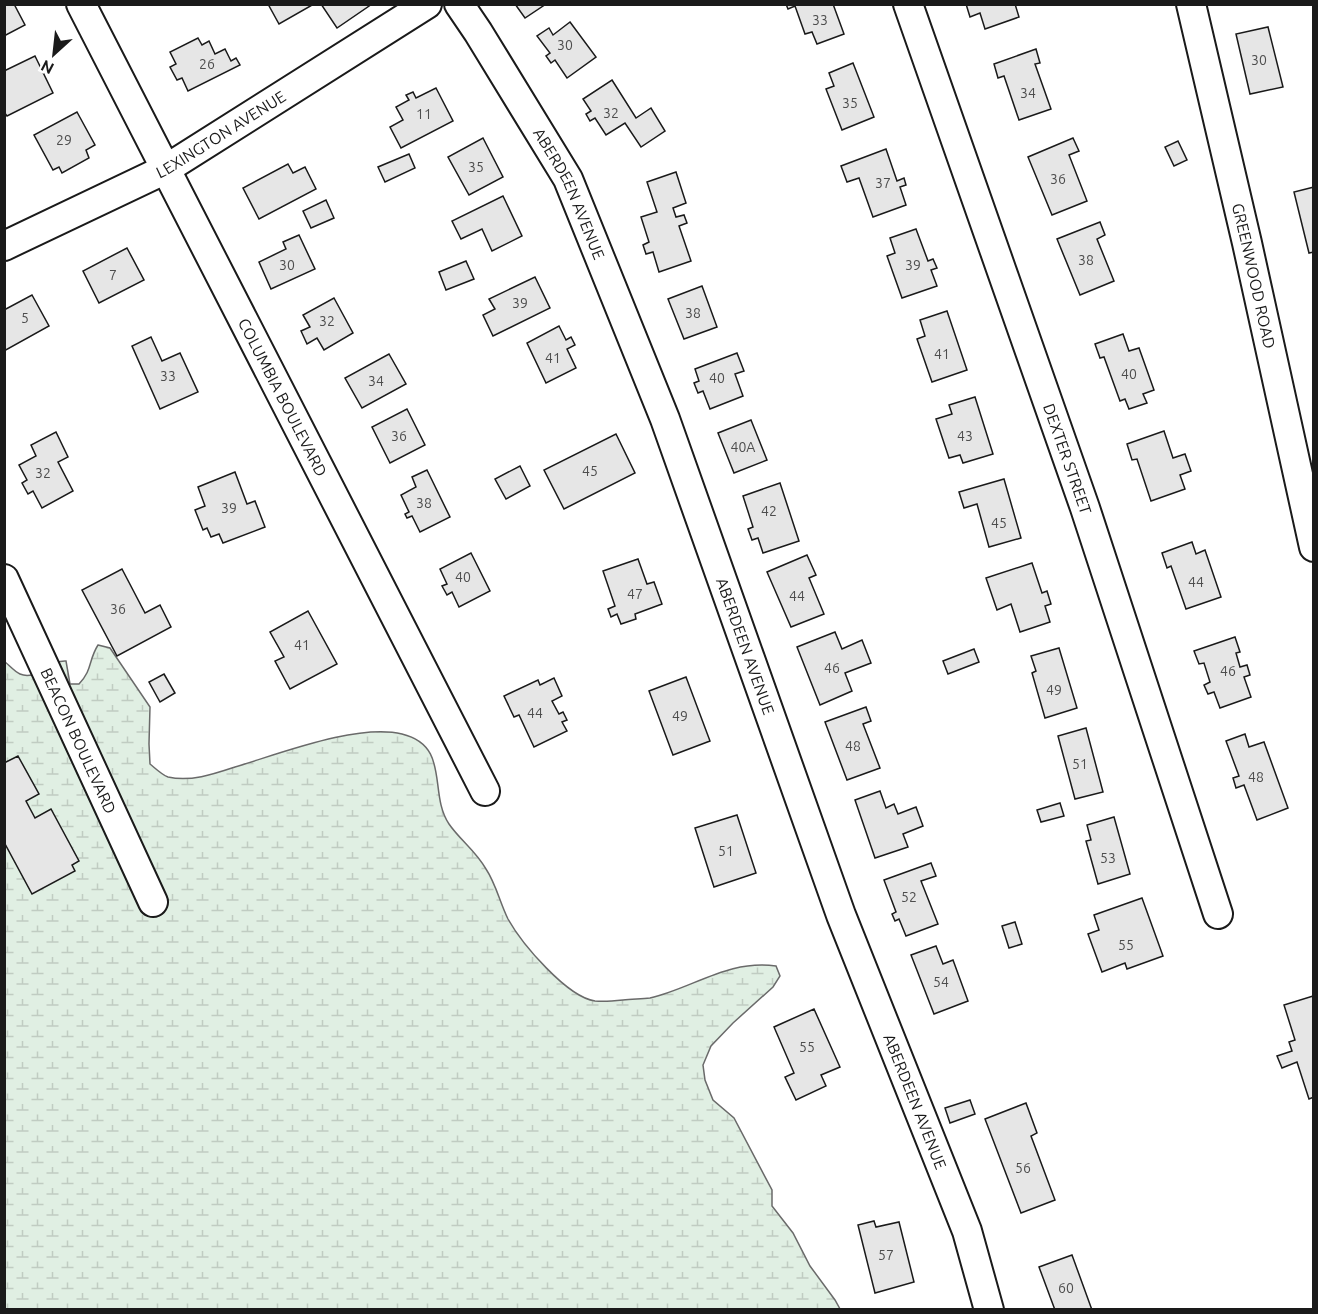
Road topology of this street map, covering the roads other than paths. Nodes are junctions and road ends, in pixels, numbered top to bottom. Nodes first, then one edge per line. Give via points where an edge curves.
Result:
1 (81, 4) edge
2 (427, 4) edge
3 (459, 4) edge
4 (908, 4) edge
5 (1191, 4) edge
6 (166, 170) junction
7 (4, 246) edge
8 (1307, 487) edge
9 (1314, 547) edge
10 (4, 579) edge
11 (485, 791) dead end
12 (153, 902) dead end
13 (1218, 914) dead end
14 (989, 1310) edge

1 - 6 street, COLUMBIA BOULEVARD
2 - 6 street, LEXINGTON AVENUE
3 - 14 street, ABERDEEN AVENUE via 568,179 665,419 841,915 967,1231
4 - 13 street, DEXTER STREET via 1085,508
5 - 8 street, GREENWOOD ROAD
6 - 7 street, LEXINGTON AVENUE
6 - 11 street, COLUMBIA BOULEVARD
8 - 9 street, GREENWOOD ROAD
10 - 12 street, BEACON BOULEVARD

